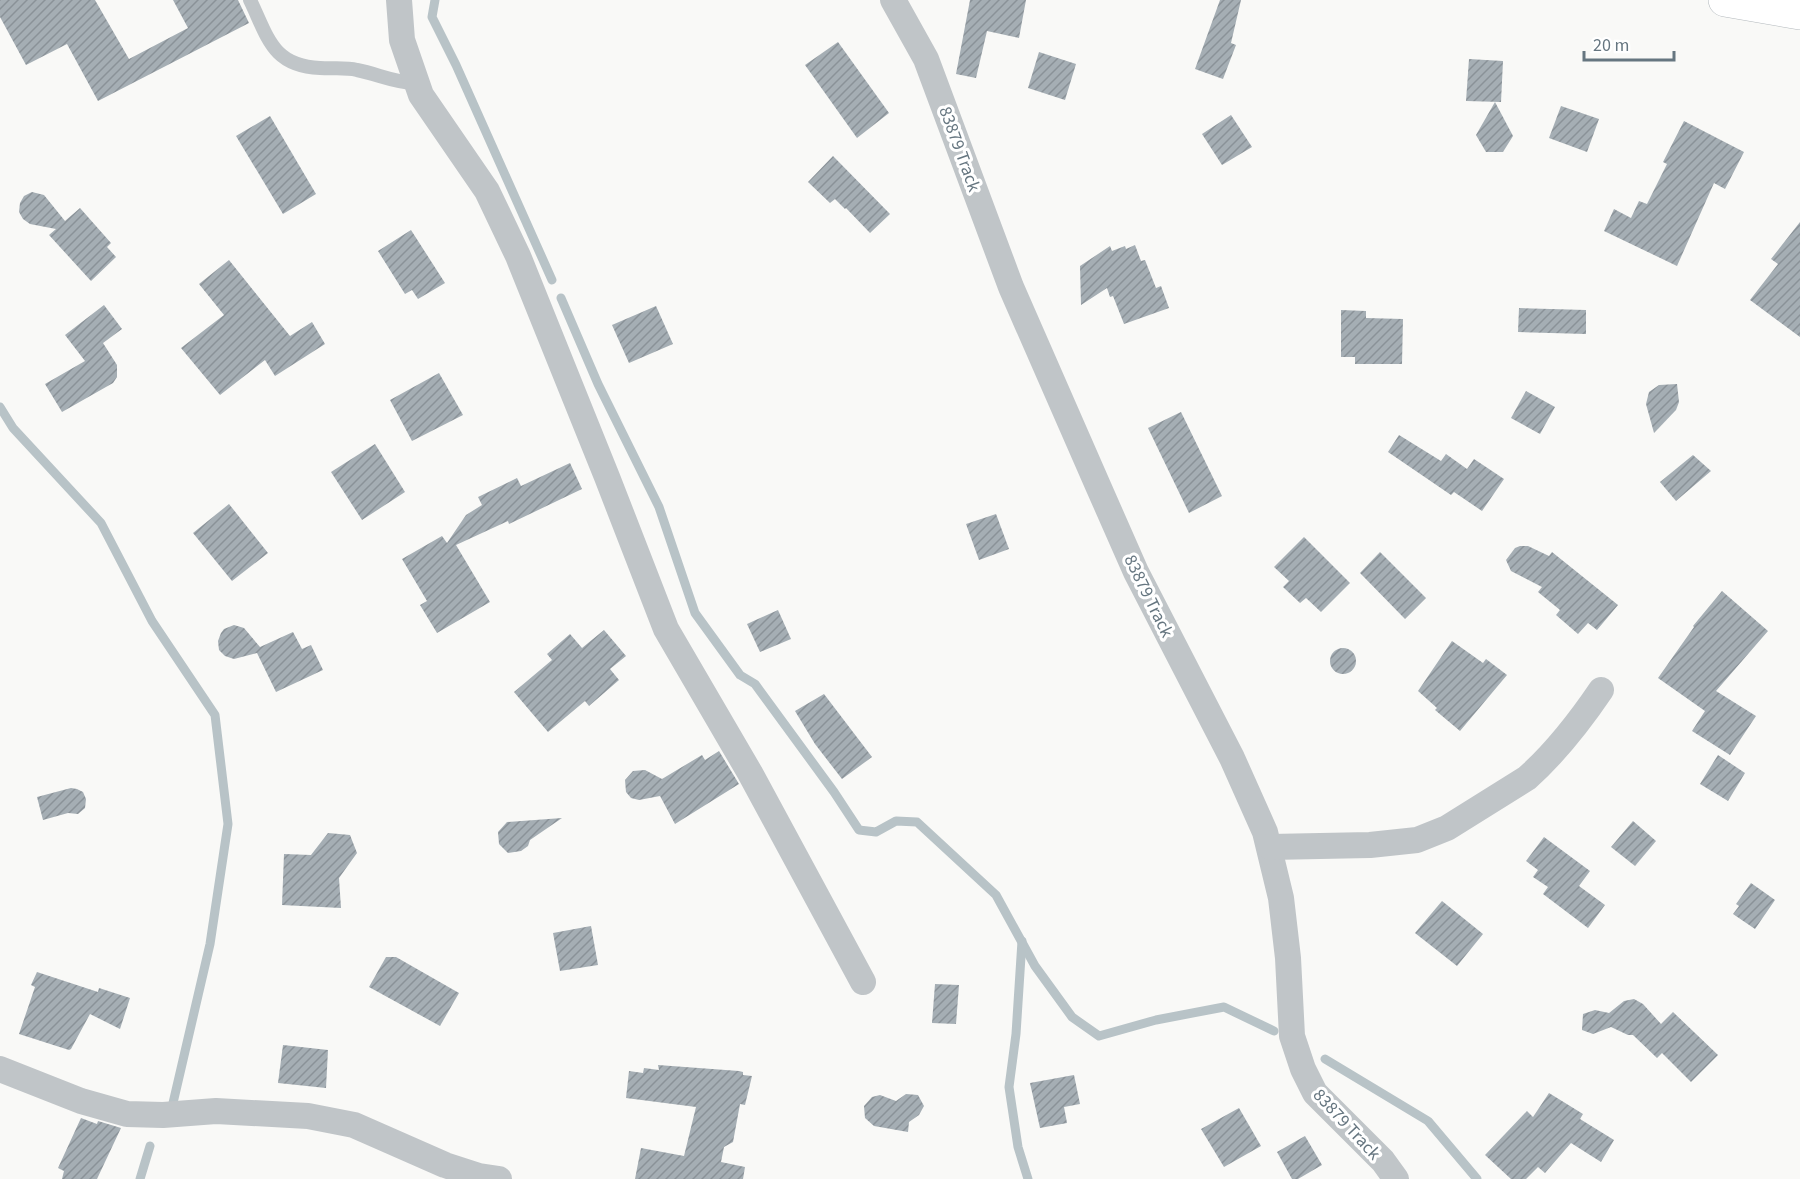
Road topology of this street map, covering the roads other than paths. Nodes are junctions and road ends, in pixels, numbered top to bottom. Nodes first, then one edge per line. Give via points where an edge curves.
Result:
1 (250, 0) edge
2 (399, 0) edge
3 (893, 0) edge
4 (1735, 1) edge
5 (1800, 13) edge
6 (416, 83) junction
7 (1601, 690) dead end
8 (1270, 847) junction
9 (863, 982) dead end
10 (0, 1069) edge
11 (500, 1179) edge
12 (1396, 1179) edge

1 - 6 lane via 271,44 292,63 301,67 358,70
2 - 6 street via 402,40
3 - 8 street, 83879 Track via 926,59 1011,287 1098,488 1136,572 1237,768
4 - 5 main road
6 - 9 street via 486,191 518,256 666,629 750,773
7 - 8 street via 1527,778 1447,828 1417,840
8 - 12 street, 83879 Track via 1281,898 1296,1052 1315,1093
10 - 11 street via 81,1101 127,1114 216,1111 308,1116 354,1125 445,1165

